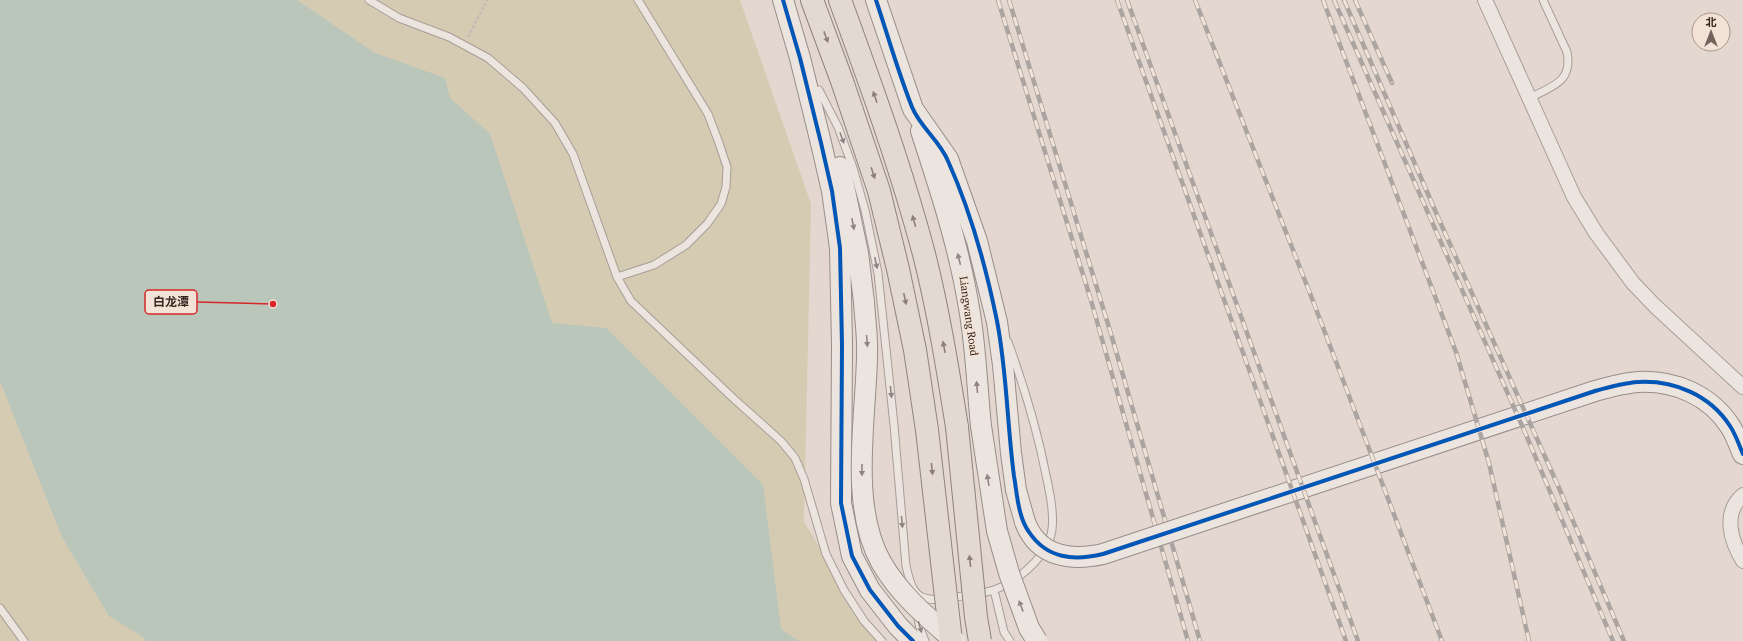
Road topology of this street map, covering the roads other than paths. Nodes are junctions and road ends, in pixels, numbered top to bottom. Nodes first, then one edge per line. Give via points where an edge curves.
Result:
1 (369, 0) edge
2 (638, 0) edge
3 (784, 0) edge
4 (812, 0) edge
5 (840, 0) edge
6 (862, 0) edge
7 (876, 0) edge
8 (1485, 0) edge
9 (1542, 0) edge
10 (819, 90) junction
11 (1530, 98) junction
12 (913, 109) junction
13 (617, 277) junction
14 (992, 300) junction
15 (1743, 387) edge
16 (1743, 454) edge
17 (1743, 495) edge
18 (1743, 561) edge
19 (910, 585) junction
20 (994, 590) junction
21 (0, 608) edge
22 (1033, 637) edge
23 (24, 641) edge
24 (882, 641) edge
25 (913, 641) edge
26 (925, 641) edge
27 (951, 641) edge
28 (955, 641) edge
29 (980, 641) edge
30 (1010, 641) edge

1 - 13 lane via 398,18 450,37 488,58 523,88 555,123 573,154
2 - 13 lane via 708,114 727,167 726,187 721,204 707,224 686,245 654,265
3 - 10 street
3 - 25 street via 832,191 840,248 841,503 852,556 870,590
4 -> 27 main road, bridge via 879,191 898,269 915,350 927,430
29 -> 5 main road, bridge via 957,427 944,347 925,259 900,170
6 - 12 street, Liangwang Road
7 - 12 street
8 - 11 street
9 - 11 lane via 1567,52 1569,62 1562,80
10 -> 19 lane via 838,127 853,168 865,210 878,274 906,566
10 -> 28 street, bridge via 848,200 864,302 868,354 862,495 868,532 880,562 898,587 920,611
11 - 15 street via 1574,197 1615,260 1655,306
12 - 14 street via 948,159 977,241
22 -> 12 street, Liangwang Road, bridge via 1009,573 997,531 981,426 972,329 963,275 940,190
13 - 24 lane via 631,301 781,441 795,458 829,560 860,615
14 - 16 street, bridge via 1003,365 1016,490 1024,522 1032,536 1046,549 1071,558 1103,554 1595,391 1638,382 1659,382 1678,386 1697,395 1730,426
14 - 20 lane via 1026,391 1049,491 1052,519 1050,538 1036,560 1023,575
17 - 18 street via 1733,506 1729,522 1735,548
19 - 20 lane via 922,597 936,600
19 -> 26 lane
20 - 30 lane via 1004,632
21 - 23 lane

